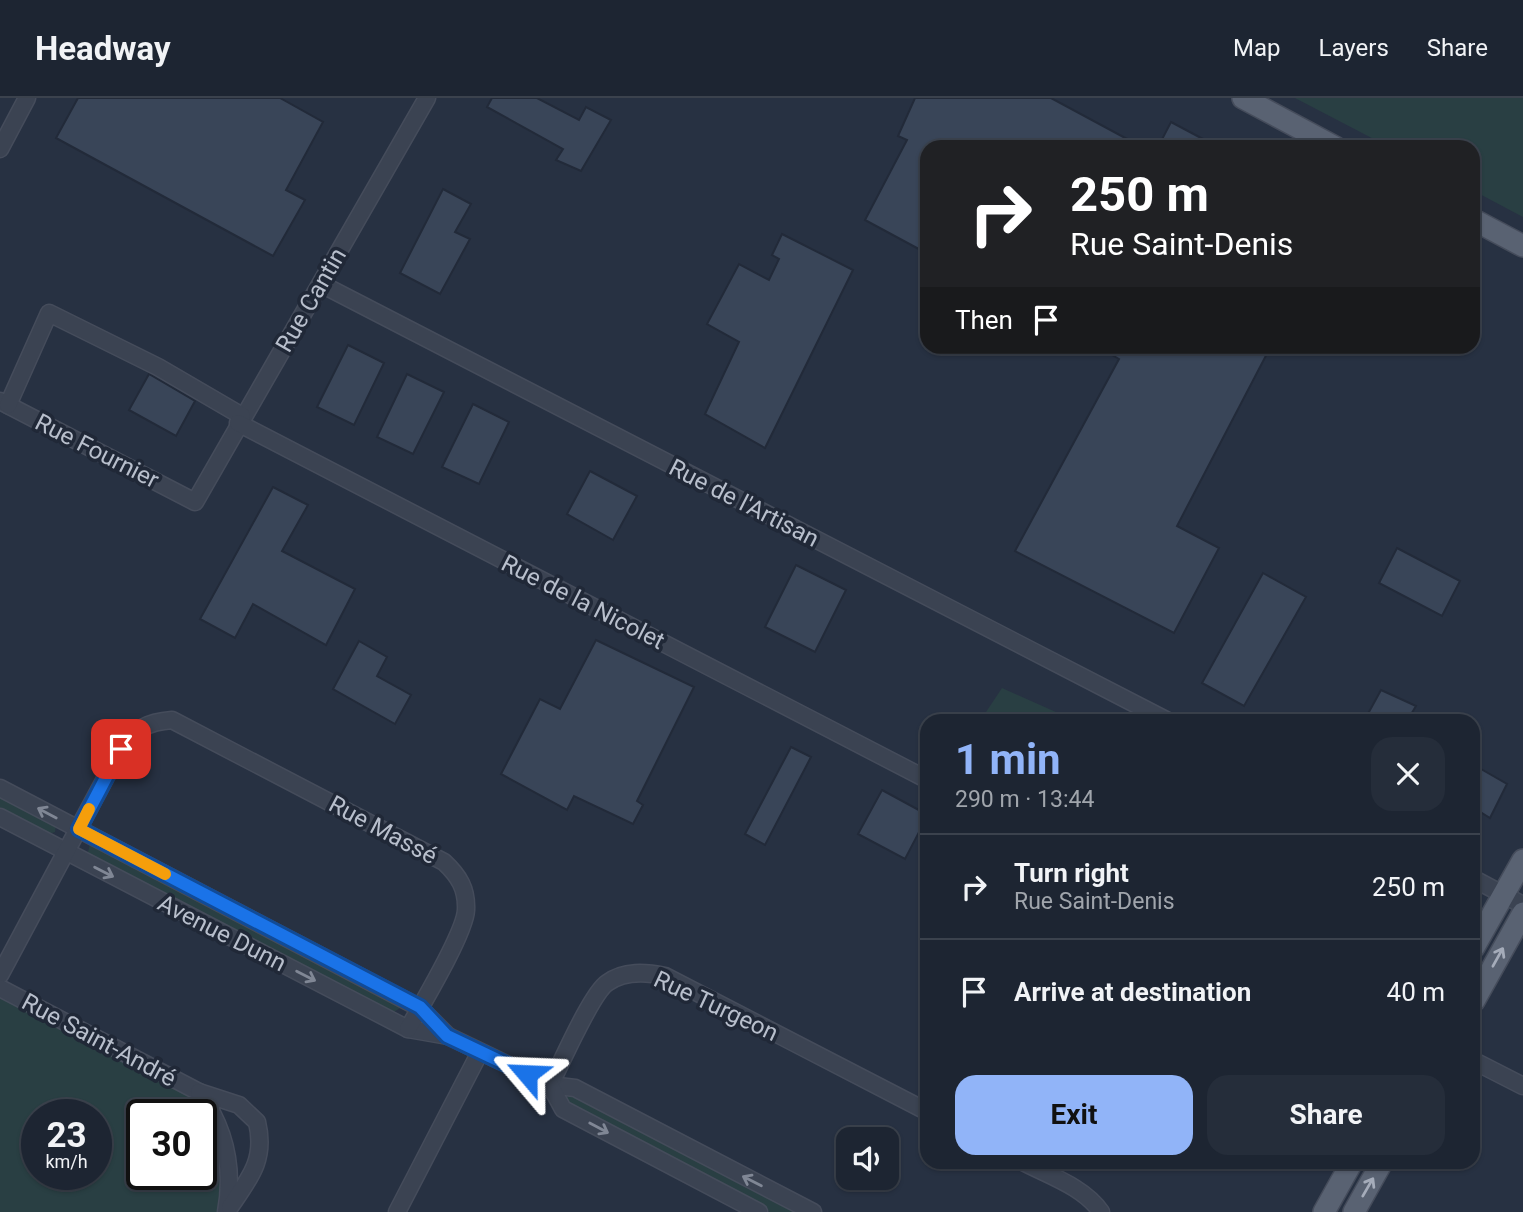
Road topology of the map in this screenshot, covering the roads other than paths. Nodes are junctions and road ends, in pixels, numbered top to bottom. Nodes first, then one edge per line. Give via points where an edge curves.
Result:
1 (27, 98) edge
2 (427, 98) edge
3 (1243, 98) edge
4 (1322, 140) edge
5 (0, 149) edge
6 (1480, 223) edge
7 (1523, 246) edge
8 (321, 284) junction
9 (4, 403) edge
10 (240, 420) junction
11 (195, 502) joint
12 (1154, 714) edge
13 (920, 776) edge
14 (0, 788) edge
15 (0, 817) edge
16 (79, 829) junction
17 (67, 852) junction
18 (1523, 860) edge
19 (1480, 882) edge
20 (1504, 894) junction
21 (1523, 905) edge
22 (1523, 913) edge
23 (1480, 936) edge
24 (0, 975) edge
25 (0, 988) edge
26 (1480, 990) edge
27 (420, 1007) junction
28 (408, 1029) junction
29 (447, 1036) junction
30 (480, 1052) junction
31 (1480, 1064) edge
32 (550, 1085) junction
33 (1523, 1086) edge
34 (199, 1092) junction
35 (920, 1108) edge
36 (1037, 1169) edge
37 (1348, 1169) edge
38 (1378, 1169) edge
39 (403, 1210) edge
40 (226, 1212) edge
41 (760, 1212) edge
42 (813, 1212) edge
43 (1101, 1212) edge
44 (1324, 1212) edge
45 (1354, 1212) edge

1 - 5 street
2 - 8 street, Rue Cantin
3 - 4 main road
6 - 7 main road
8 - 10 street, Rue Cantin
8 - 12 street, Rue de l'Artisan
9 - 10 street, Rue de la Nicolet via 49,313 158,367
9 - 11 street, Rue Fournier
10 - 11 street, Rue Cantin
10 - 13 street, Rue de la Nicolet
16 -> 14 street, Avenue Dunn
15 - 17 street, Avenue Dunn
16 - 17 street
16 - 27 street, Avenue Dunn
16 - 27 street, Rue Massé via 133,732 153,722 172,720 192,729 444,862 457,874 466,913
17 - 24 street
17 -> 28 street, Avenue Dunn
18 - 20 main road
19 - 20 street
20 - 21 street
20 - 23 main road
26 -> 22 main road
25 - 34 street, Rue Saint-André
27 - 28 street, Rue Massé
27 - 29 street, Avenue Dunn
28 - 29 street, Avenue Dunn
29 - 30 street, Avenue Dunn
30 - 32 street, Avenue Dunn
30 - 39 street
31 - 33 street
32 - 35 street, Rue Turgeon via 601,988 618,976 643,972 665,976
32 -> 41 street, Avenue Dunn via 563,1109
42 -> 32 street, Avenue Dunn via 575,1088
34 - 40 street, Rue Saint-André via 229,1161
34 - 40 street, Rue Saint-André via 239,1105 259,1130 257,1167
36 - 43 street via 1094,1201
37 - 44 main road
45 -> 38 main road

